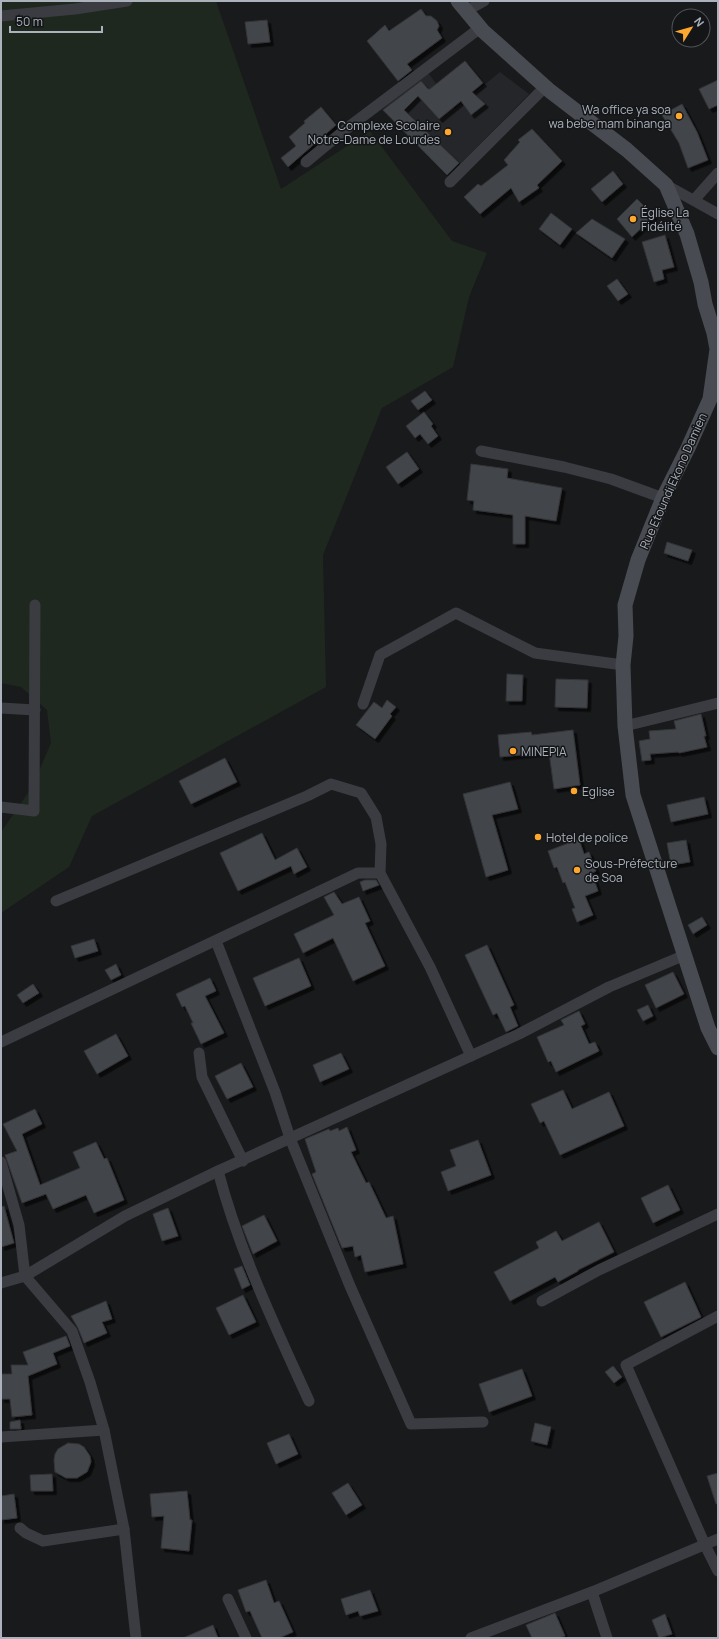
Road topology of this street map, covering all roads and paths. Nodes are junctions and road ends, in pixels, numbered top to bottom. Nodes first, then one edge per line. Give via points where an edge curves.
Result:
1 (127, 1) edge
2 (484, 1) edge
3 (462, 6) edge
4 (1, 16) edge
5 (480, 28) junction
6 (546, 86) junction
7 (306, 162) dead end
8 (718, 173) edge
9 (450, 182) dead end
10 (666, 185) junction
11 (694, 200) junction
12 (718, 214) edge
13 (481, 451) dead end
14 (663, 498) junction
15 (35, 605) dead end
16 (623, 665) junction
17 (718, 703) edge
18 (363, 704) dead end
19 (1, 708) edge
20 (34, 710) junction
21 (625, 726) junction
22 (1, 808) edge
23 (380, 873) junction
24 (56, 901) dead end
25 (216, 941) junction
26 (685, 955) junction
27 (713, 1027) edge
28 (1, 1042) edge
29 (718, 1048) edge
30 (199, 1053) dead end
31 (471, 1056) junction
32 (290, 1138) junction
33 (243, 1161) junction
34 (1, 1162) edge
35 (218, 1171) junction
36 (718, 1214) edge
37 (26, 1276) junction
38 (1, 1283) edge
39 (542, 1301) dead end
40 (718, 1316) edge
41 (309, 1401) dead end
42 (483, 1422) dead end
43 (104, 1430) junction
44 (1, 1437) edge
45 (20, 1528) dead end
46 (124, 1529) junction
47 (718, 1539) edge
48 (705, 1545) junction
49 (718, 1571) edge
50 (592, 1592) junction
51 (228, 1599) dead end
52 (136, 1638) edge
53 (246, 1638) edge
54 (471, 1638) edge
55 (607, 1638) edge

1 - 4 street via 75,10
2 - 3 street
3 - 5 street, Rue Etoundi Ekono Damien
5 - 6 street, Rue Etoundi Ekono Damien
5 - 7 street
6 - 9 street
6 - 10 street, Rue Etoundi Ekono Damien via 627,150
8 - 11 street
10 - 11 street
10 - 14 street, Rue Etoundi Ekono Damien via 687,234 717,349 710,399
11 - 12 street
13 - 14 street via 611,479
14 - 16 street, Rue Etoundi Ekono Damien via 638,560 625,605 626,636
15 - 20 street
16 - 18 street via 535,653 456,613 380,655
16 - 21 street, Rue Etoundi Ekono Damien
17 - 21 street
19 - 20 street
20 - 22 street via 34,811
21 - 26 street, Rue Etoundi Ekono Damien via 633,795
23 - 24 street via 382,844 376,817 361,793 331,784
23 - 25 street via 358,873
23 - 31 street via 430,967
25 - 28 street
25 - 32 street via 275,1092
26 - 27 street, Rue Etoundi Ekono Damien
26 - 31 street via 609,987 520,1034
27 - 29 street, Rue Etoundi Ekono Damien
30 - 33 street via 202,1077
31 - 32 street
32 - 33 street
32 - 42 street via 350,1286 412,1424
33 - 35 street
34 - 37 street via 19,1225
35 - 37 street via 125,1216
35 - 41 street via 228,1209 254,1276
36 - 39 street via 599,1270
37 - 38 street
37 - 43 street via 72,1331
40 - 48 street via 626,1365
43 - 44 street
43 - 46 street
45 - 46 street via 43,1541
46 - 52 street
47 - 48 street
48 - 49 street
48 - 50 street
50 - 54 street
50 - 55 street
51 - 53 street

